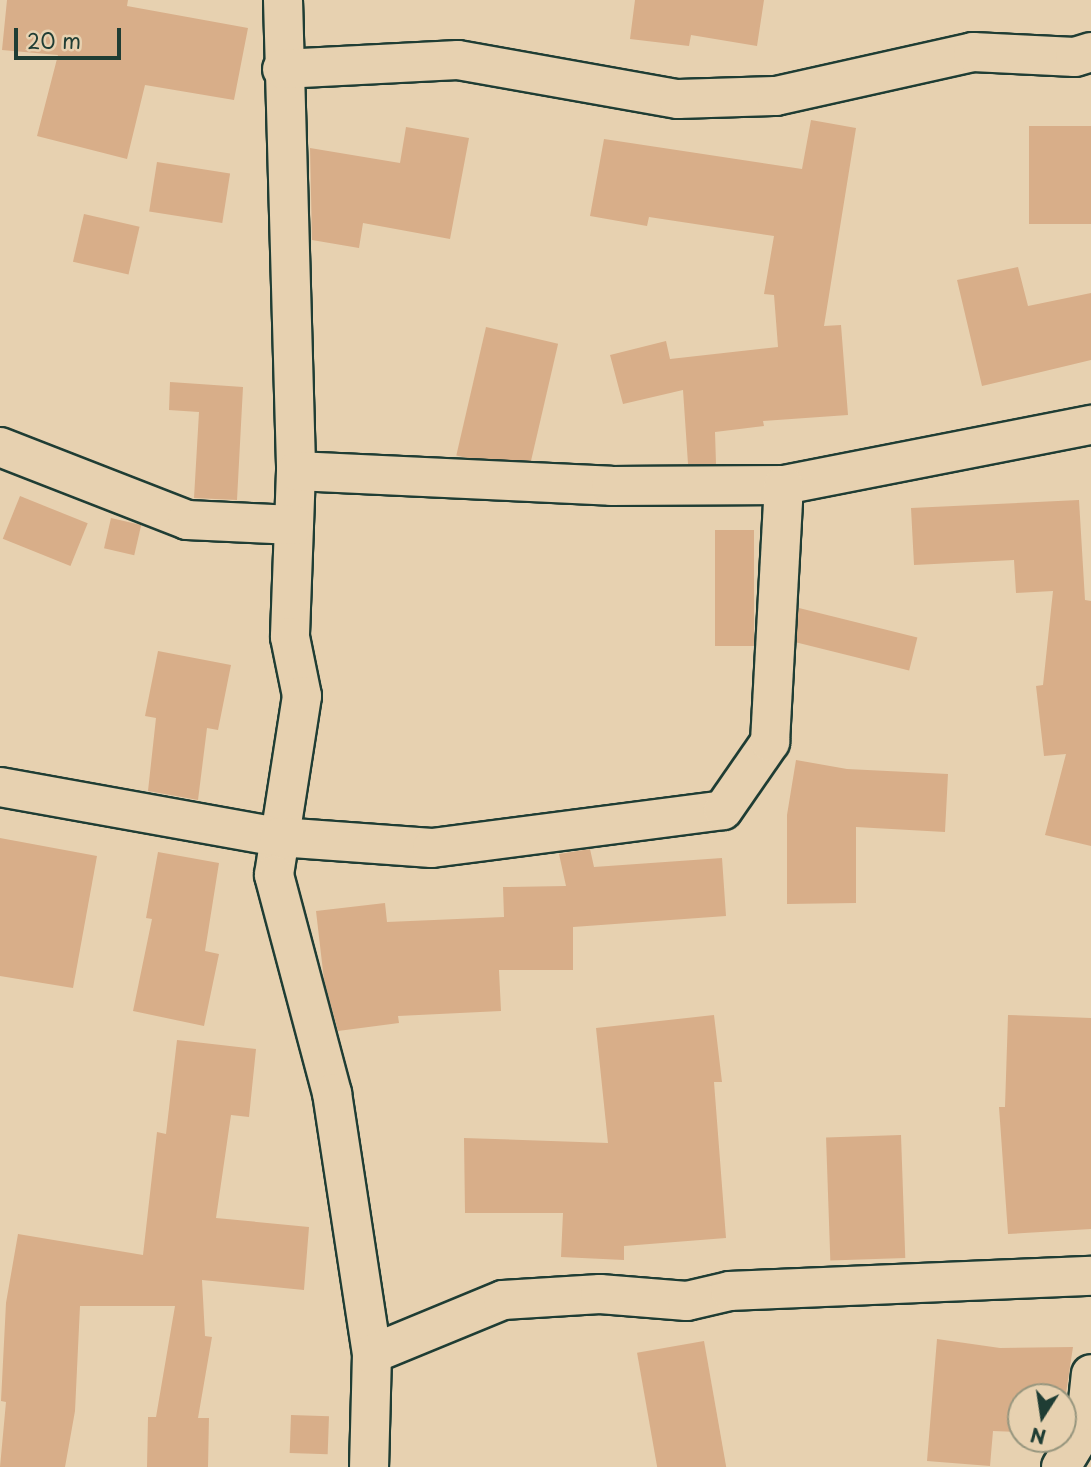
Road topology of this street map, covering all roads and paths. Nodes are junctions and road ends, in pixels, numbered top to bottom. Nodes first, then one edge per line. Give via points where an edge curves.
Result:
1 (284, 0) edge
2 (1091, 52) edge
3 (282, 69) junction
4 (1091, 425) edge
5 (0, 447) edge
6 (296, 471) junction
7 (784, 485) junction
8 (294, 525) junction
9 (0, 788) edge
10 (279, 837) junction
11 (1091, 1276) edge
12 (372, 1353) junction
13 (1091, 1374) edge
14 (369, 1467) edge
15 (1061, 1467) edge

1 - 3 street
2 - 3 street via 1074,57 973,52 776,96 678,99 458,60
3 - 6 street
4 - 7 street
5 - 8 street via 187,520
6 - 7 street via 611,486
6 - 8 street
7 - 10 street via 771,742 723,810 432,848
8 - 10 street via 290,636 302,696
9 - 10 street
10 - 12 street via 274,875 332,1093
11 - 12 street via 730,1291 687,1301 600,1294 503,1300
12 - 14 street
13 - 15 street via 1084,1421

